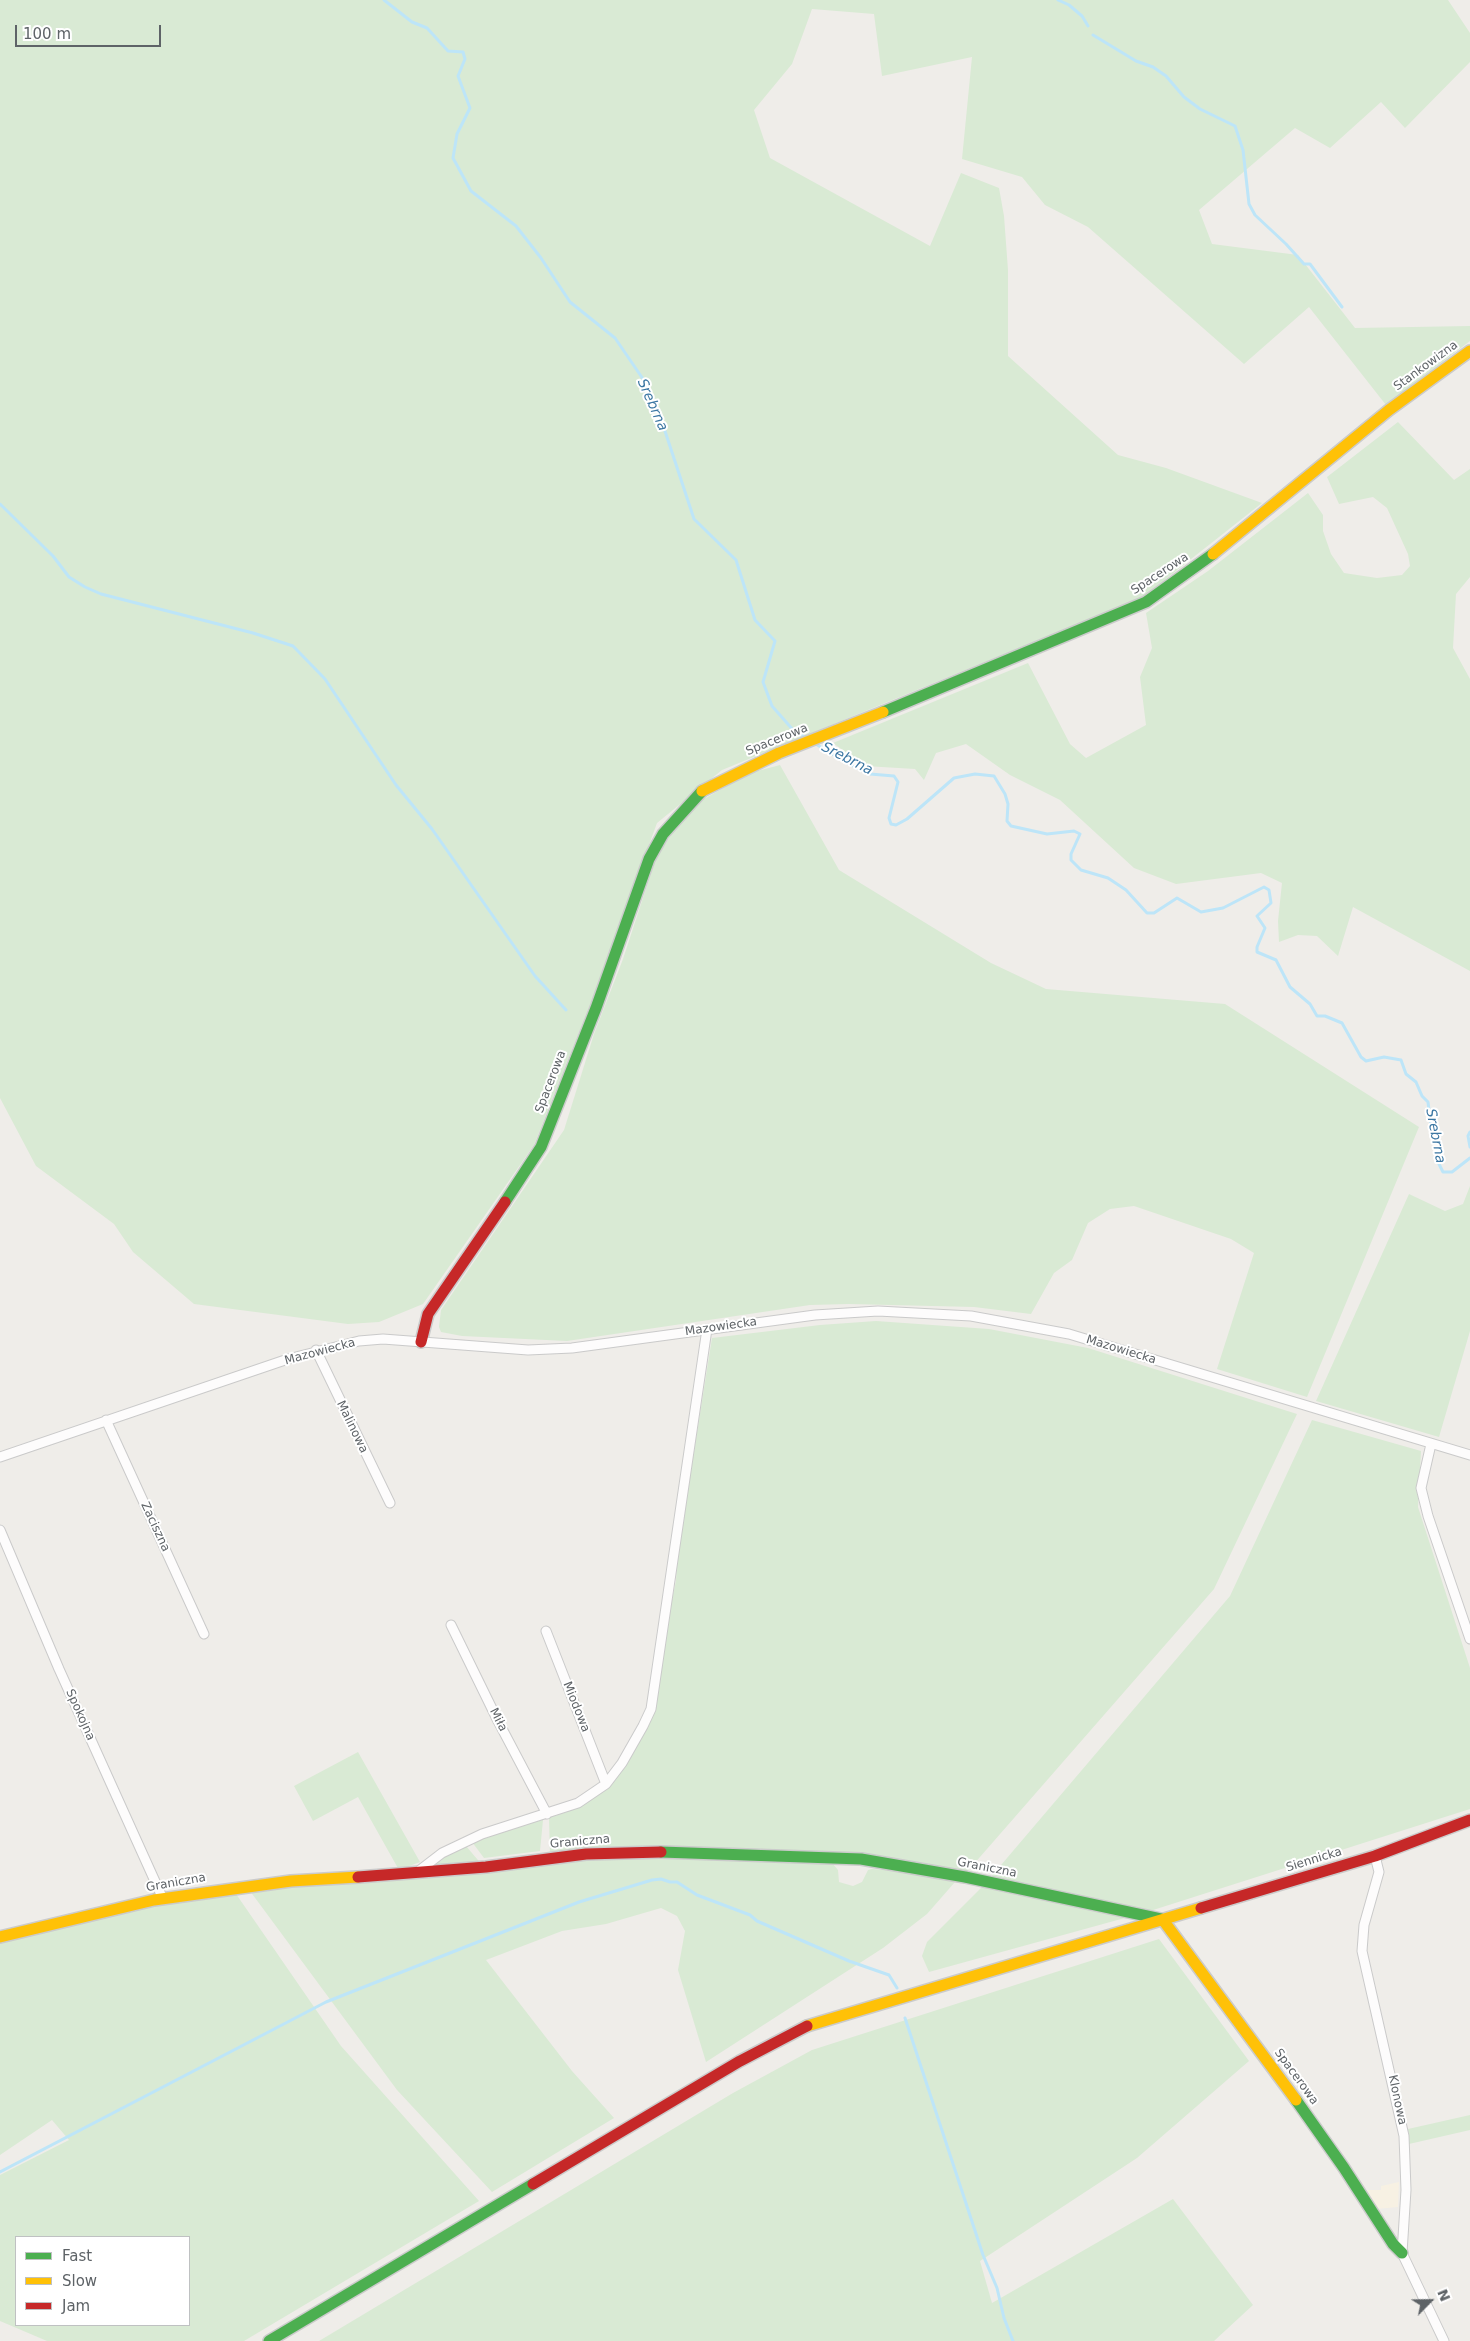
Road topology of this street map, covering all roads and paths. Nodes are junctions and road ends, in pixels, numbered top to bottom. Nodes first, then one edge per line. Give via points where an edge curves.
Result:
1 (1470, 351) edge
2 (1398, 404) joint
3 (708, 1329) junction
4 (421, 1342) junction
5 (316, 1350) junction
6 (106, 1420) junction
7 (1431, 1444) junction
8 (1470, 1455) edge
9 (0, 1457) edge
10 (390, 1503) dead end
11 (0, 1530) edge
12 (451, 1625) dead end
13 (546, 1631) dead end
14 (204, 1634) dead end
15 (1470, 1639) edge
16 (606, 1784) junction
17 (547, 1814) junction
18 (1470, 1820) edge
19 (1374, 1856) junction
20 (416, 1873) junction
21 (163, 1898) junction
22 (1163, 1920) junction
23 (0, 1936) edge
24 (1402, 2253) junction
25 (269, 2341) edge
26 (1444, 2341) edge

1 - 2 street, Stankowizna
2 - 4 street, Spacerowa via 1202,563 1146,602 779,753 705,788 663,834 649,860 596,1008 541,1147 428,1314
3 - 4 street, Mazowiecka via 572,1348 480,1348
3 - 7 street, Mazowiecka via 878,1311 971,1316 1069,1334
3 - 16 street via 651,1710
4 - 5 street, Mazowiecka via 383,1339
5 - 6 street, Mazowiecka
5 - 10 street, Malinowa
6 - 9 street, Mazowiecka
6 - 14 street, Zaciszna
7 - 8 street, Mazowiecka
7 - 15 street via 1422,1488 1428,1516
11 - 21 street, Spokojna
12 - 17 street, Miła
13 - 16 street, Miodowa
16 - 17 street via 578,1803
17 - 20 street via 482,1834 442,1853
18 - 19 street, Siennicka
19 - 22 street, Siennicka
19 - 24 street, Klonowa via 1379,1872 1361,1945 1404,2136 1406,2190
20 - 21 street, Graniczna via 291,1881
20 - 22 street, Graniczna via 586,1854 648,1852 835,1858 965,1877
21 - 23 street, Graniczna
22 - 24 street, Spacerowa via 1283,2081
22 - 25 street, Siennicka via 856,2009 790,2033
24 - 26 street, Klonowa

